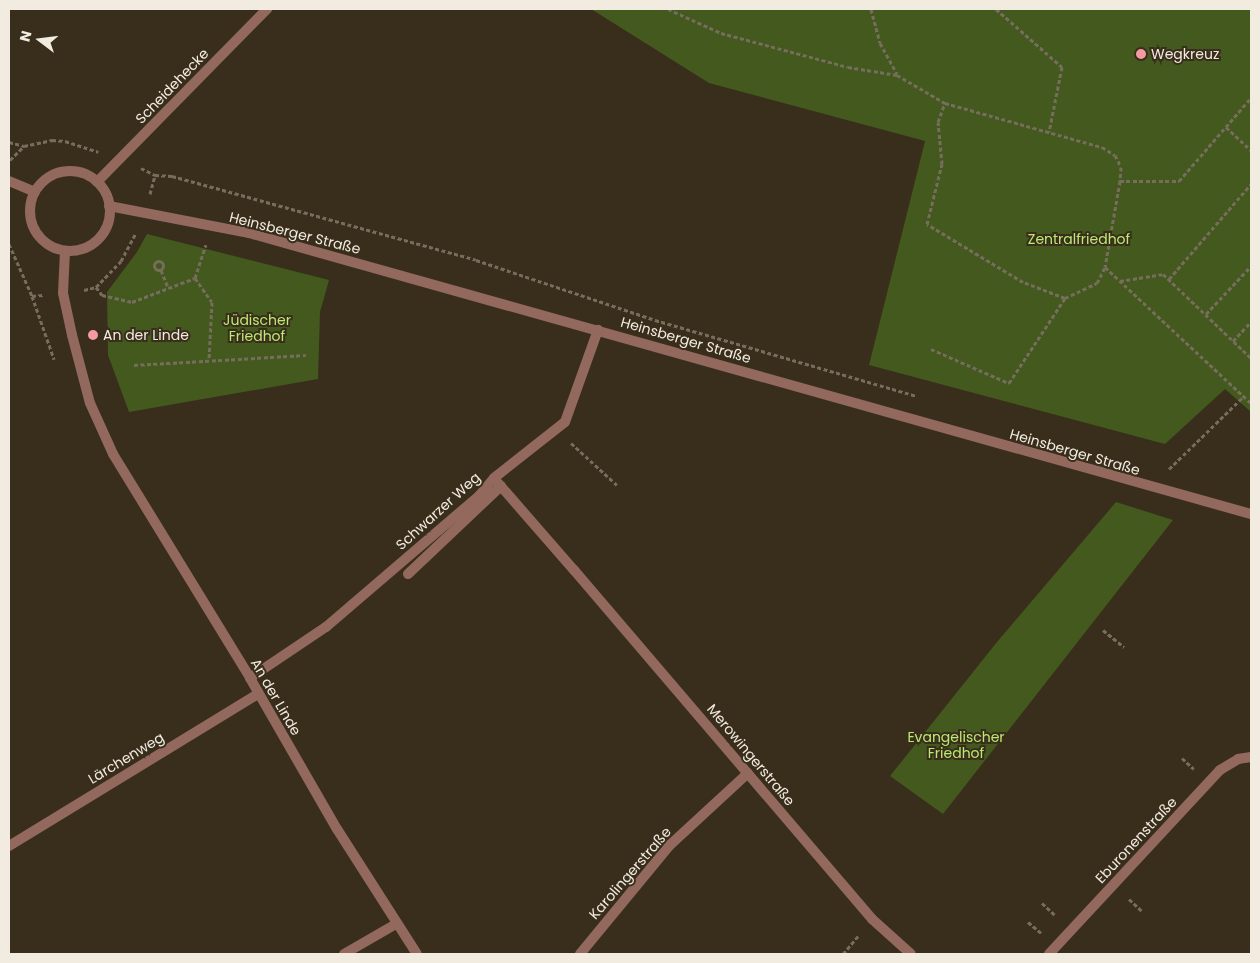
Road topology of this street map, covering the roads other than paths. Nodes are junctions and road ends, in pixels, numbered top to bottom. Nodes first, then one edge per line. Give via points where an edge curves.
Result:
1 (267, 9) edge
2 (9, 181) edge
3 (97, 182) junction
4 (35, 192) junction
5 (109, 206) junction
6 (65, 251) junction
7 (598, 330) junction
8 (494, 478) junction
9 (501, 486) junction
10 (1251, 514) edge
11 (408, 574) dead end
12 (250, 678) junction
13 (258, 694) junction
14 (1251, 757) edge
15 (748, 773) junction
16 (9, 846) edge
17 (396, 924) junction
18 (344, 954) edge
19 (417, 954) edge
20 (580, 954) edge
21 (911, 954) edge
22 (1049, 954) edge

1 - 3 street, Scheidehecke
2 - 4 street
3 - 4 street via 87,175 64,172 42,182
3 - 5 street
4 - 6 street via 30,217 34,229 52,247
5 - 6 street via 105,229 98,239 88,246
5 - 7 street, Heinsberger Straße via 249,233
6 - 12 street, An der Linde via 63,294 90,403 113,454
7 - 8 street, Schwarzer Weg via 565,422
7 - 10 street, Heinsberger Straße via 1160,491
8 - 9 street, Merowingerstraße
8 - 12 street, Schwarzer Weg via 473,501 326,627
9 - 11 street
9 - 15 street, Merowingerstraße
12 - 13 street, An der Linde
13 - 16 street, Lärchenweg
13 - 17 street, An der Linde
14 - 22 street, Eburonenstraße via 1238,759 1220,770
15 - 20 street, Karolingerstraße via 670,845
15 - 21 street, Merowingerstraße via 872,919
17 - 18 street
17 - 19 street, An der Linde

